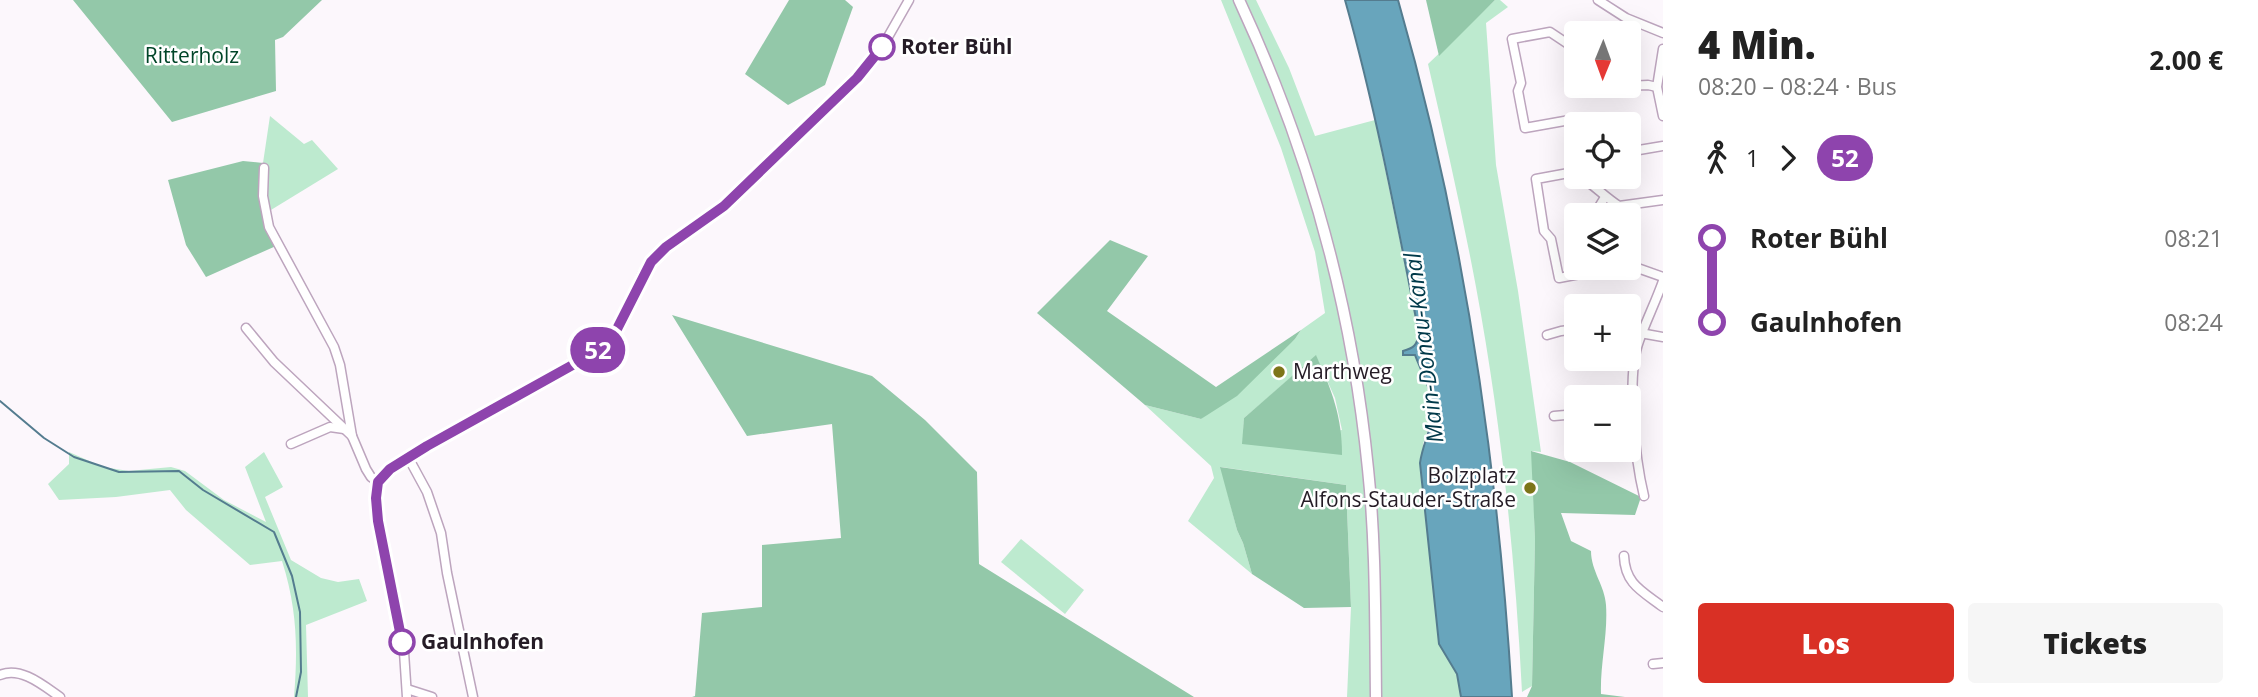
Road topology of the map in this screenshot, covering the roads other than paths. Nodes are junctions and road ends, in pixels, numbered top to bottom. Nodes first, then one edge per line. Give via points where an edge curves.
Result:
1 (909, 0) edge
2 (1239, 0) edge
3 (1598, 0) edge
4 (1663, 33) edge
5 (1564, 42) edge
6 (1663, 49) edge
7 (1642, 85) edge
8 (1657, 88) junction
9 (1663, 116) edge
10 (1564, 121) edge
11 (1663, 146) edge
12 (1641, 150) edge
13 (264, 168) dead end
14 (1564, 174) edge
15 (1598, 189) edge
16 (1605, 197) junction
17 (1663, 200) edge
18 (1601, 203) edge
19 (1641, 270) edge
20 (1564, 277) edge
21 (1663, 279) edge
22 (246, 328) dead end
23 (1564, 331) edge
24 (1643, 333) junction
25 (1547, 335) dead end
26 (1663, 337) edge
27 (1634, 385) edge
28 (1564, 415) edge
29 (1554, 416) dead end
30 (344, 429) junction
31 (352, 436) junction
32 (291, 444) dead end
33 (408, 457) junction
34 (1637, 462) edge
35 (378, 482) junction
36 (1644, 496) dead end
37 (1623, 556) dead end
38 (1663, 607) edge
39 (0, 675) edge
40 (407, 693) edge
41 (60, 697) edge
42 (432, 697) edge
43 (473, 697) edge
44 (1376, 697) edge

1 - 33 street via 884,44 857,78 724,206 651,262 622,322 606,343
2 - 44 main road via 1300,152 1348,332 1372,513
3 - 4 street
5 - 10 street via 1550,33 1512,39 1525,128
6 - 8 street
7 - 8 street
8 - 9 street
11 - 12 street
13 - 31 street via 263,196 270,227 334,347
14 - 20 street via 1536,180 1544,231 1551,239 1559,278
15 - 16 street
16 - 17 street via 1624,207
16 - 18 street
19 - 21 street
21 - 24 street
22 - 30 street via 274,362
23 - 25 street
24 - 26 street
24 - 27 street
28 - 29 street
30 - 31 street
30 - 32 street via 330,427
31 - 35 street via 366,469
33 - 35 street
33 - 43 street via 427,492 441,534
34 - 36 street
35 - 40 street via 378,521 404,652
37 - 38 street via 1629,580
39 - 41 street via 18,673
40 - 42 street

